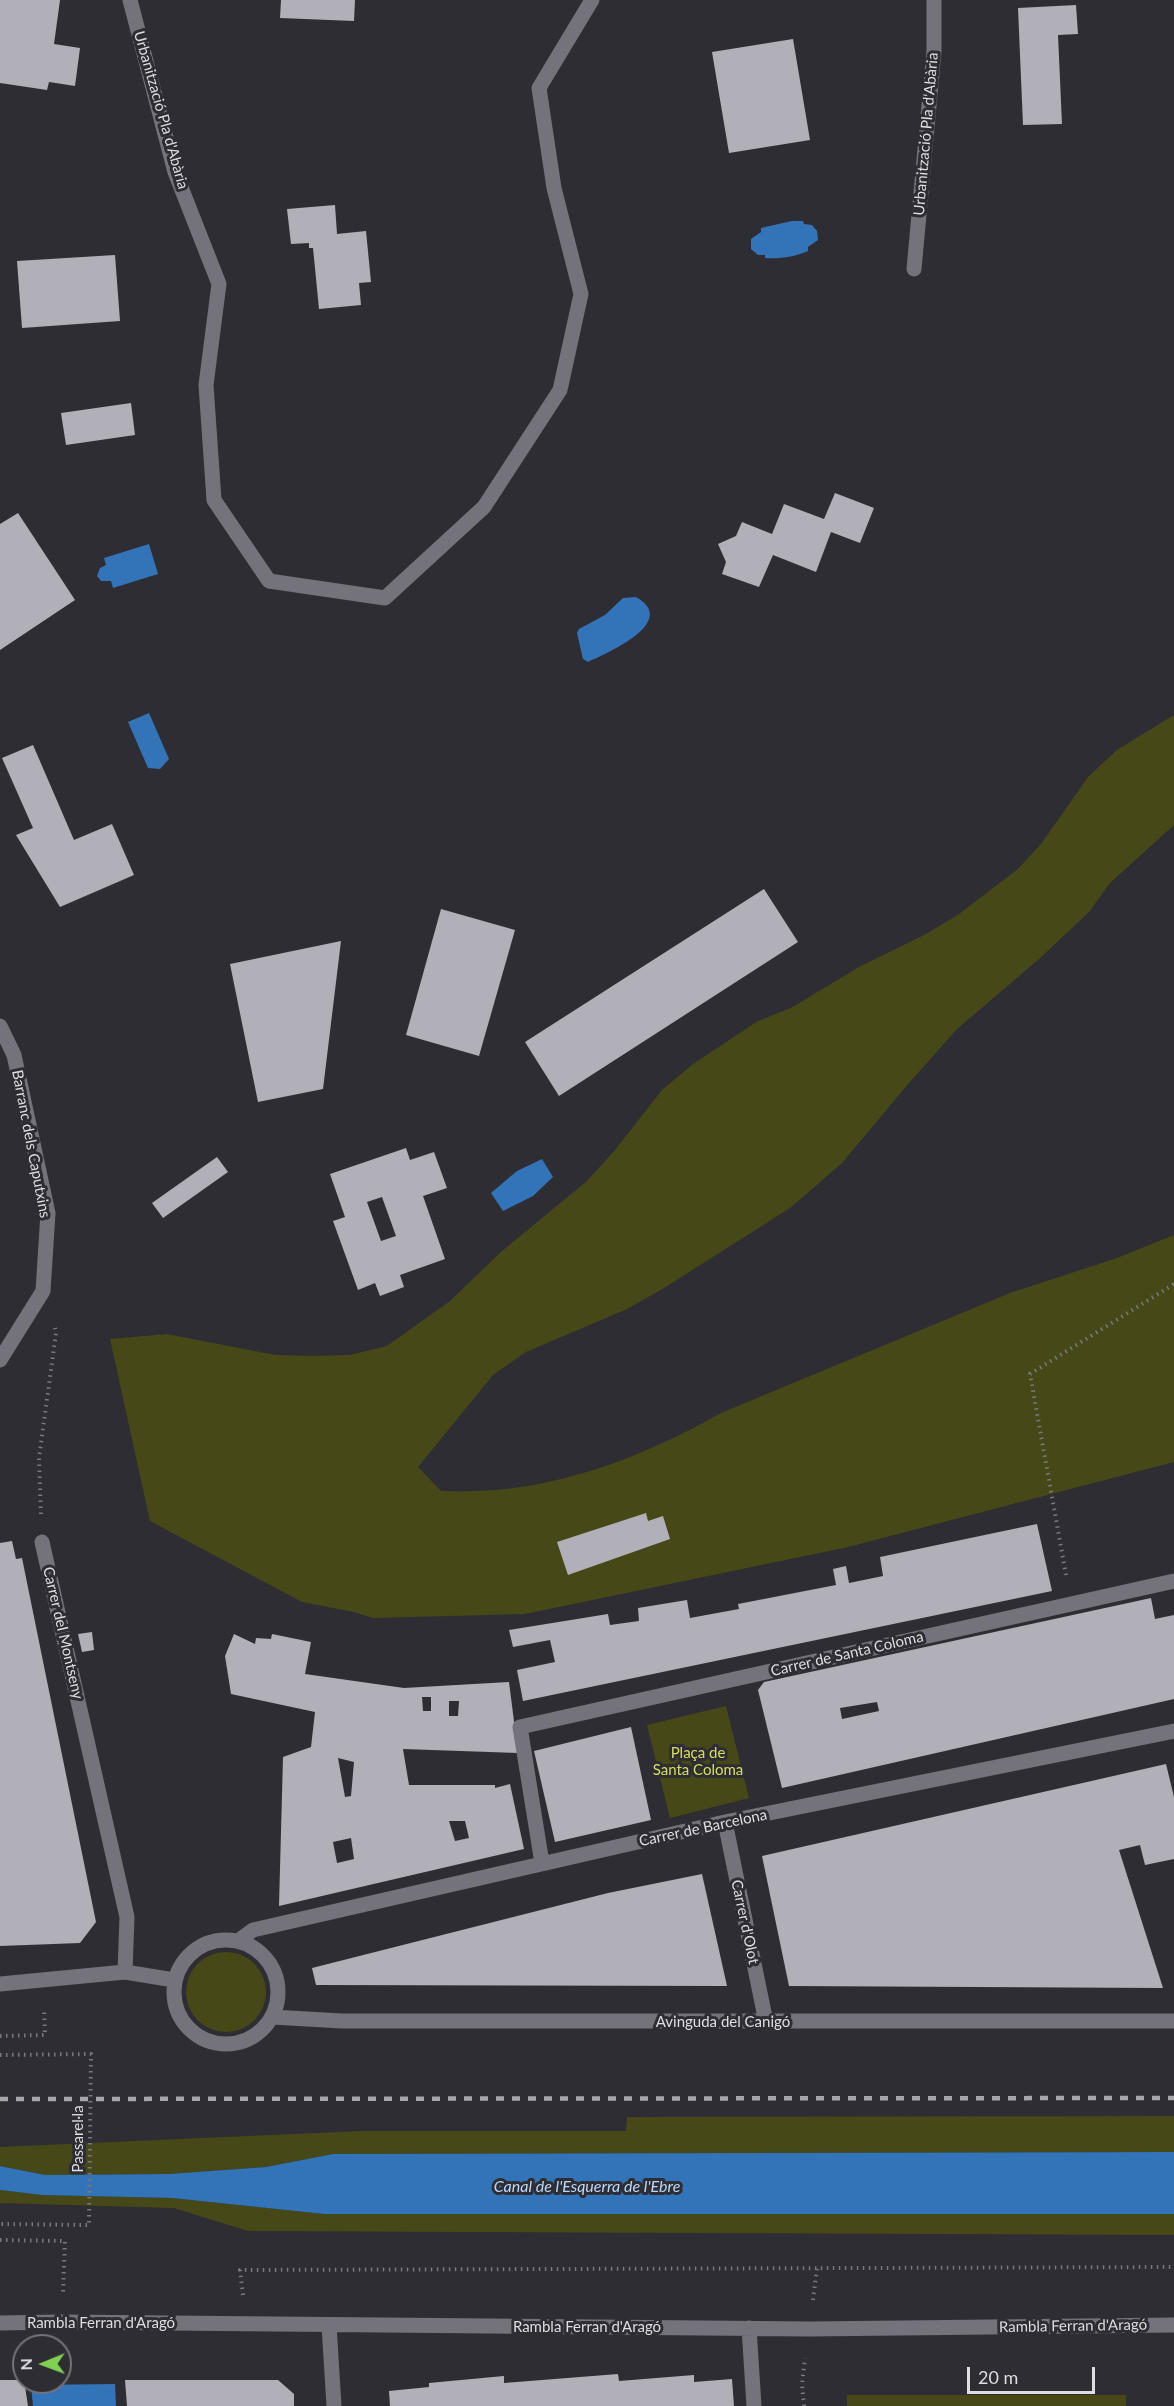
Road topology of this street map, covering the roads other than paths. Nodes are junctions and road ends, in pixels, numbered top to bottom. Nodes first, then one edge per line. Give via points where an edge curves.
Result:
1 (130, 0) edge
2 (592, 0) edge
3 (934, 0) edge
4 (914, 269) dead end
5 (0, 1026) edge
6 (0, 1360) edge
7 (42, 1542) road end
8 (1174, 1581) edge
9 (1174, 1731) edge
10 (725, 1822) junction
11 (542, 1863) junction
12 (238, 1941) junction
13 (125, 1972) junction
14 (174, 1980) junction
15 (0, 1984) edge
16 (272, 2017) junction
17 (1174, 2021) edge
18 (766, 2022) junction
19 (0, 2323) edge
20 (329, 2325) junction
21 (1174, 2325) edge
22 (749, 2328) junction
23 (334, 2406) edge
24 (754, 2406) edge

1 - 2 street, Urbanització Pla d'Abària via 176,172 219,284 206,385 214,500 269,581 386,598 484,507 560,390 581,294 554,188 539,88
3 - 4 street, Urbanització Pla d'Abària via 934,51
5 - 6 street, Barranc dels Caputxins via 14,1055 48,1213 43,1292
7 - 13 street, Carrer del Montseny via 127,1917
8 - 11 street, Carrer de Santa Coloma via 520,1727
9 - 10 street, Carrer de Barcelona
10 - 11 street, Carrer de Barcelona
10 - 18 street, Carrer d'Olot
11 - 12 street, Carrer de Barcelona via 253,1930
12 - 14 street via 222,1940 192,1952
12 - 16 street via 255,1949 275,1974 278,1996
13 - 14 street
13 - 15 street
14 - 16 street via 177,2013 193,2033 215,2044 248,2040
16 - 18 street, Avinguda del Canigó via 342,2021
17 - 18 street, Avinguda del Canigó
19 - 20 street, Rambla Ferran d'Aragó
20 - 22 street, Rambla Ferran d'Aragó
20 - 23 street
21 - 22 street, Rambla Ferran d'Aragó
22 - 24 street

